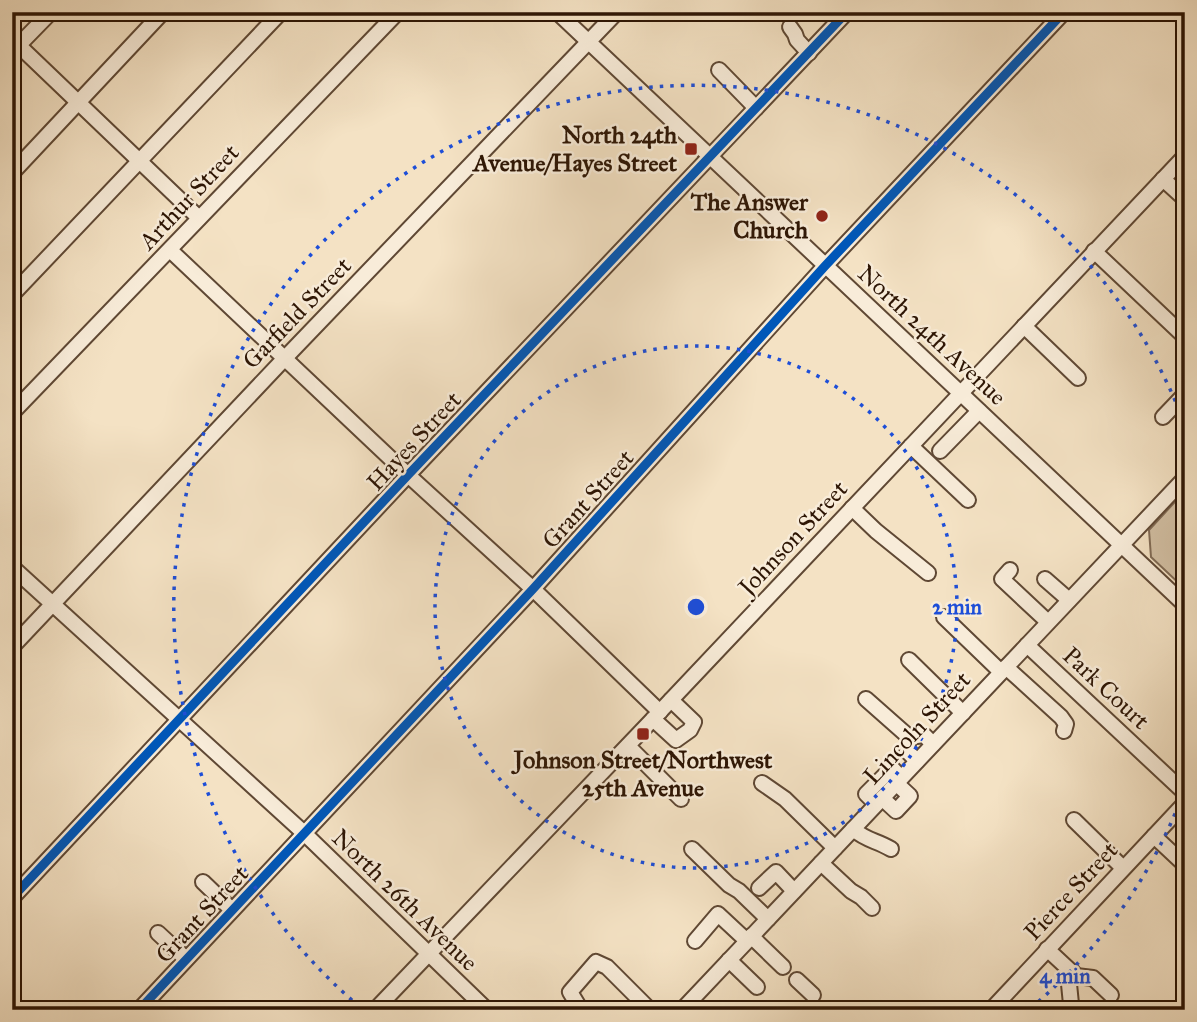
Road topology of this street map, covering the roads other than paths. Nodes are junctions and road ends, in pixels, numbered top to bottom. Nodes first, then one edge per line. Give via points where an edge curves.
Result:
1 (51, 12) edge
2 (163, 12) edge
3 (282, 12) edge
4 (398, 12) edge
5 (556, 12) edge
6 (617, 12) edge
7 (847, 12) edge
8 (1064, 12) edge
9 (790, 27) dead end
10 (589, 42) junction
11 (15, 45) edge
12 (809, 52) junction
13 (719, 70) dead end
14 (79, 102) junction
15 (757, 108) junction
16 (1185, 156) edge
17 (710, 157) junction
18 (140, 161) junction
19 (12, 173) edge
20 (1163, 179) junction
21 (1185, 199) edge
22 (199, 218) junction
23 (171, 251) junction
24 (1094, 251) junction
25 (825, 266) junction
26 (12, 295) edge
27 (1024, 326) junction
28 (1185, 337) edge
29 (285, 358) junction
30 (1078, 378) dead end
31 (960, 393) junction
32 (1185, 394) edge
33 (979, 411) junction
34 (12, 413) edge
35 (1163, 417) dead end
36 (911, 446) junction
37 (940, 451) dead end
38 (408, 475) junction
39 (1185, 478) edge
40 (968, 500) dead end
41 (852, 508) junction
42 (1122, 545) junction
43 (12, 567) edge
44 (1010, 570) dead end
45 (928, 573) dead end
46 (1045, 579) dead end
47 (533, 589) junction
48 (1069, 600) junction
49 (52, 604) junction
50 (1185, 605) edge
51 (944, 617) dead end
52 (1048, 622) junction
53 (1027, 645) junction
54 (12, 647) edge
55 (909, 660) dead end
56 (1003, 669) junction
57 (866, 699) dead end
58 (671, 700) junction
59 (962, 713) junction
60 (656, 716) junction
61 (180, 719) junction
62 (1064, 730) dead end
63 (909, 737) junction
64 (933, 744) junction
65 (628, 746) junction
66 (918, 761) junction
67 (899, 780) junction
68 (762, 783) dead end
69 (1185, 793) edge
70 (681, 799) dead end
71 (879, 801) junction
72 (1185, 803) edge
73 (1074, 820) dead end
74 (853, 828) junction
75 (303, 834) junction
76 (1154, 836) junction
77 (835, 848) junction
78 (692, 849) dead end
79 (891, 849) dead end
80 (821, 863) junction
81 (1185, 865) edge
82 (1123, 868) junction
83 (203, 882) dead end
84 (759, 888) dead end
85 (794, 891) junction
86 (12, 898) edge
87 (872, 908) dead end
88 (232, 910) junction
89 (768, 919) junction
90 (158, 933) dead end
91 (749, 939) junction
92 (695, 941) dead end
93 (1047, 949) junction
94 (428, 954) junction
95 (186, 959) junction
96 (729, 960) junction
97 (783, 967) dead end
98 (1073, 972) junction
99 (797, 980) dead end
100 (757, 987) dead end
101 (813, 995) dead end
102 (1111, 995) dead end
103 (691, 1007) edge
104 (998, 1007) edge
105 (139, 1010) edge
106 (375, 1010) edge
107 (487, 1010) edge
108 (581, 1010) edge
109 (650, 1010) edge
110 (1077, 1010) edge

1 - 11 street
2 - 14 street
3 - 18 street
4 - 22 street, Arthur Street
5 - 10 street, North 24th Avenue
6 - 10 street, Garfield Street
7 - 12 street, Hayes Street
8 - 25 street, Grant Street
9 - 12 street
10 - 17 street, North 24th Avenue
10 - 29 street, Garfield Street
11 - 14 street
12 - 15 street, Hayes Street
13 - 15 street
14 - 18 street
14 - 19 street
15 - 17 street, Hayes Street
16 - 20 street, Johnson Street
17 - 25 street, North 24th Avenue
17 - 38 street, Hayes Street
18 - 22 street
18 - 26 street
20 - 21 street
20 - 24 street, Johnson Street
22 - 23 street, Arthur Street
23 - 29 street
23 - 34 street, Arthur Street
24 - 27 street, Johnson Street
24 - 28 street
25 - 31 street, North 24th Avenue
25 - 47 street, Grant Street
27 - 30 street
27 - 31 street, Johnson Street
29 - 38 street
29 - 49 street, Garfield Street
31 - 33 street, North 24th Avenue
31 - 36 street, Johnson Street
32 - 35 street
33 - 37 street
33 - 42 street, North 24th Avenue
36 - 40 street
36 - 41 street, Johnson Street
38 - 47 street
38 - 61 street, Hayes Street
39 - 42 street, Lincoln Street
41 - 45 street
41 - 58 street, Johnson Street
42 - 48 street, Lincoln Street
42 - 50 street, North 24th Avenue
43 - 49 street, North 26th Avenue
44 - 52 street via 1002,579
46 - 48 street
47 - 60 street
47 - 75 street, Grant Street
48 - 52 street, Lincoln Street
49 - 54 street, Garfield Street
49 - 61 street, North 26th Avenue
51 - 56 street
52 - 53 street, Lincoln Street
53 - 56 street, Lincoln Street
53 - 69 street, Park Court
55 - 59 street
56 - 59 street, Lincoln Street
56 - 62 street via 1061,717
57 - 63 street
58 - 60 street, Johnson Street
58 - 60 street via 694,722 690,730 676,740
59 - 64 street, Lincoln Street
60 - 65 street, Johnson Street
61 - 75 street, North 26th Avenue
61 - 86 street, Hayes Street
63 - 64 street via 923,736
63 - 66 street via 907,751
64 - 66 street, Lincoln Street
65 - 70 street
65 - 94 street, Johnson Street
66 - 67 street, Lincoln Street
67 - 71 street via 910,796 896,811
67 - 71 street via 892,768 866,794
68 - 77 street
71 - 74 street, Lincoln Street
72 - 76 street, Pierce Street
73 - 82 street
74 - 77 street, Lincoln Street
74 - 79 street
75 - 88 street, Grant Street
75 - 94 street, North 26th Avenue
76 - 81 street
76 - 82 street, Pierce Street
77 - 80 street, Lincoln Street
78 - 89 street
80 - 85 street, Lincoln Street
80 - 87 street
82 - 93 street, Pierce Street
83 - 88 street
84 - 85 street via 776,872
85 - 89 street, Lincoln Street
88 - 95 street, Grant Street
89 - 91 street, Lincoln Street
90 - 95 street
91 - 92 street via 718,914
91 - 96 street, Lincoln Street
91 - 97 street
93 - 98 street
93 - 104 street, Pierce Street
94 - 106 street, Johnson Street
94 - 107 street, North 26th Avenue
95 - 105 street, Grant Street
96 - 100 street
96 - 103 street, Lincoln Street
98 - 102 street via 1093,978
98 - 110 street via 1071,1004
99 - 101 street
108 - 109 street via 570,992 596,962 607,967

